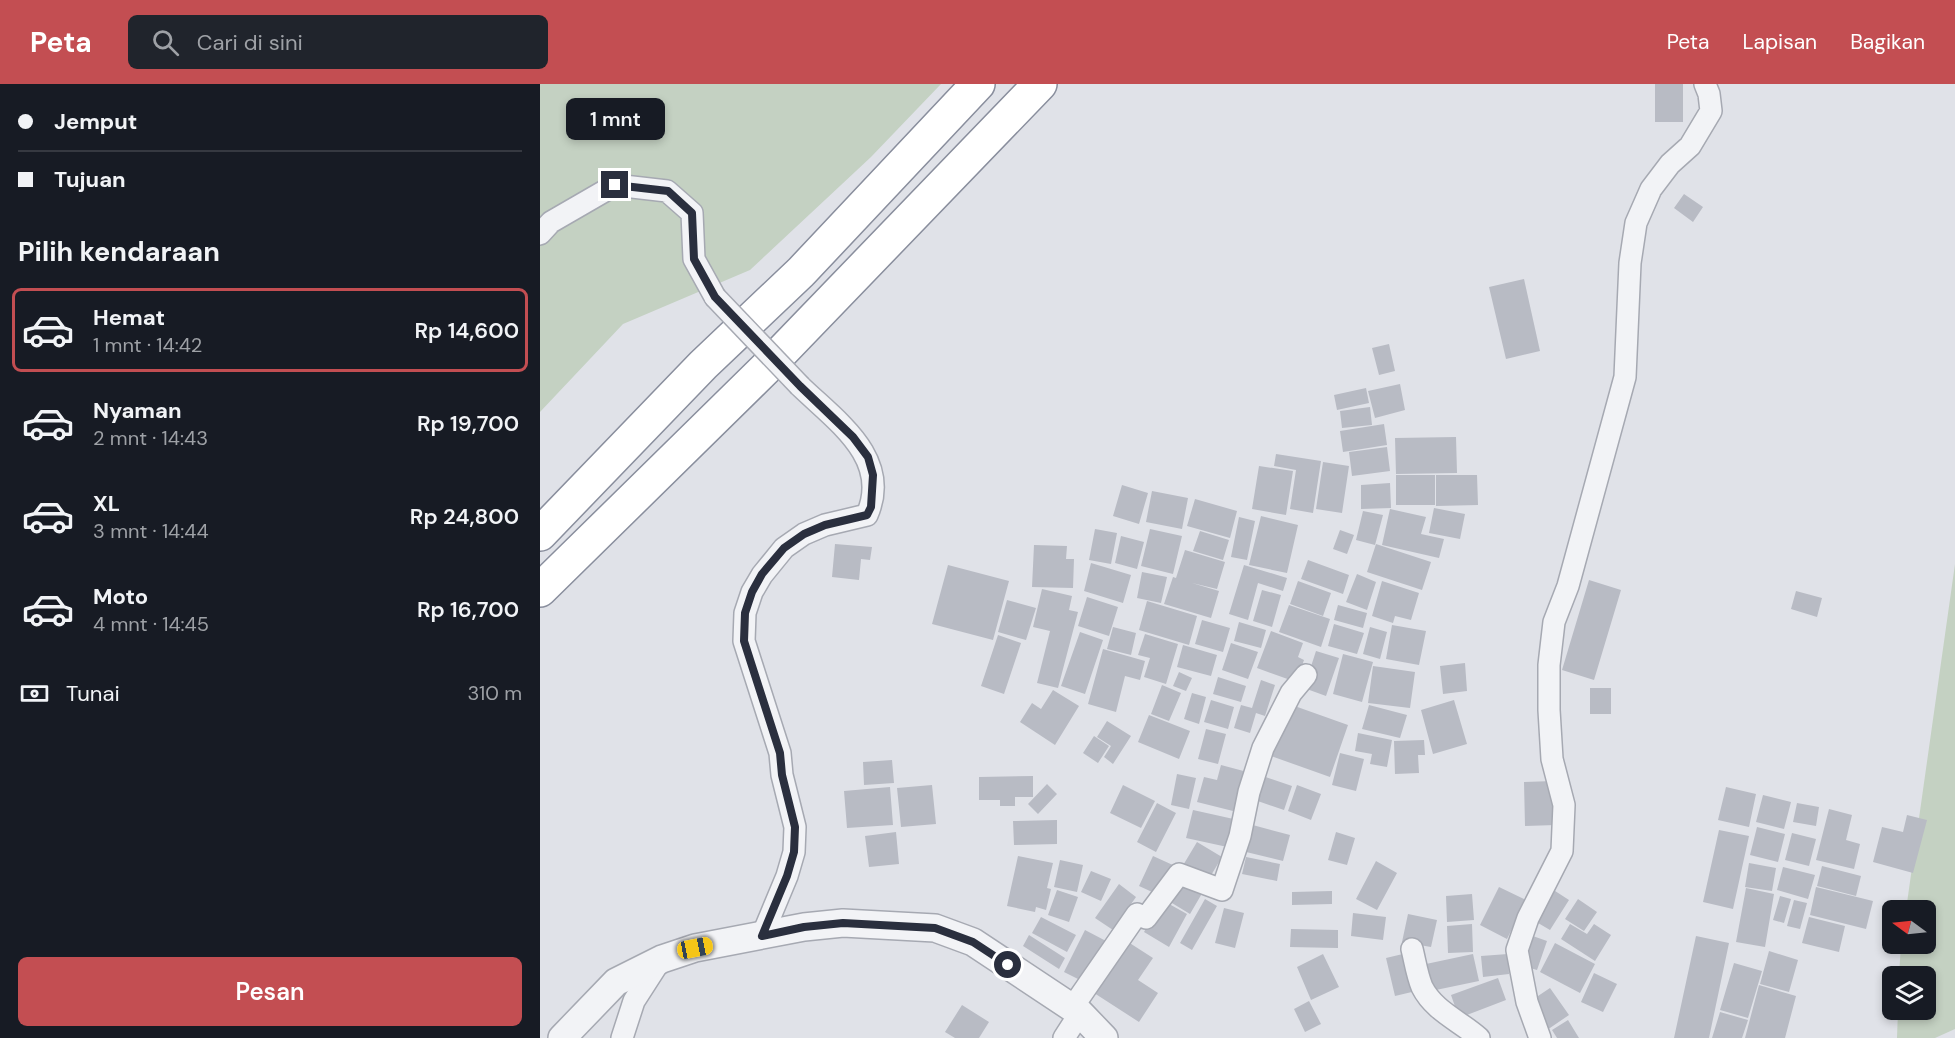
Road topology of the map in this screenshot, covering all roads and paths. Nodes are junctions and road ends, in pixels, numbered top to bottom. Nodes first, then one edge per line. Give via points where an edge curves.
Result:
1 (978, 84) edge
2 (1040, 84) edge
3 (1705, 84) edge
4 (540, 234) edge
5 (540, 534) edge
6 (540, 590) edge
7 (1306, 675) dead end
8 (762, 936) junction
9 (1412, 949) dead end
10 (662, 959) junction
11 (1076, 1011) junction
12 (562, 1038) edge
13 (622, 1038) edge
14 (1064, 1038) edge
15 (1104, 1038) edge
16 (1479, 1038) edge
17 (1540, 1038) edge

1 - 5 highway via 801,272 695,373
2 - 6 highway via 768,366
3 - 17 street via 1711,111 1690,146 1651,189 1636,223 1630,263 1625,377 1568,586 1554,622 1549,699 1552,759 1564,805 1562,851 1528,918 1517,950 1527,1002
4 - 8 street, bridge via 551,222 615,185 668,191 692,213 694,259 715,297 868,457 873,475 867,515 825,525 784,548 762,574 745,613 744,641 780,753 795,827 794,852 787,876
7 - 11 street via 1291,693 1263,748 1222,890 1179,874 1146,918 1137,914
8 - 10 street via 695,948
8 - 11 street via 843,923 935,928 973,942
9 - 16 street via 1421,985 1429,998
10 - 12 street via 616,982
10 - 13 street via 634,1001
11 - 14 street
11 - 15 street

